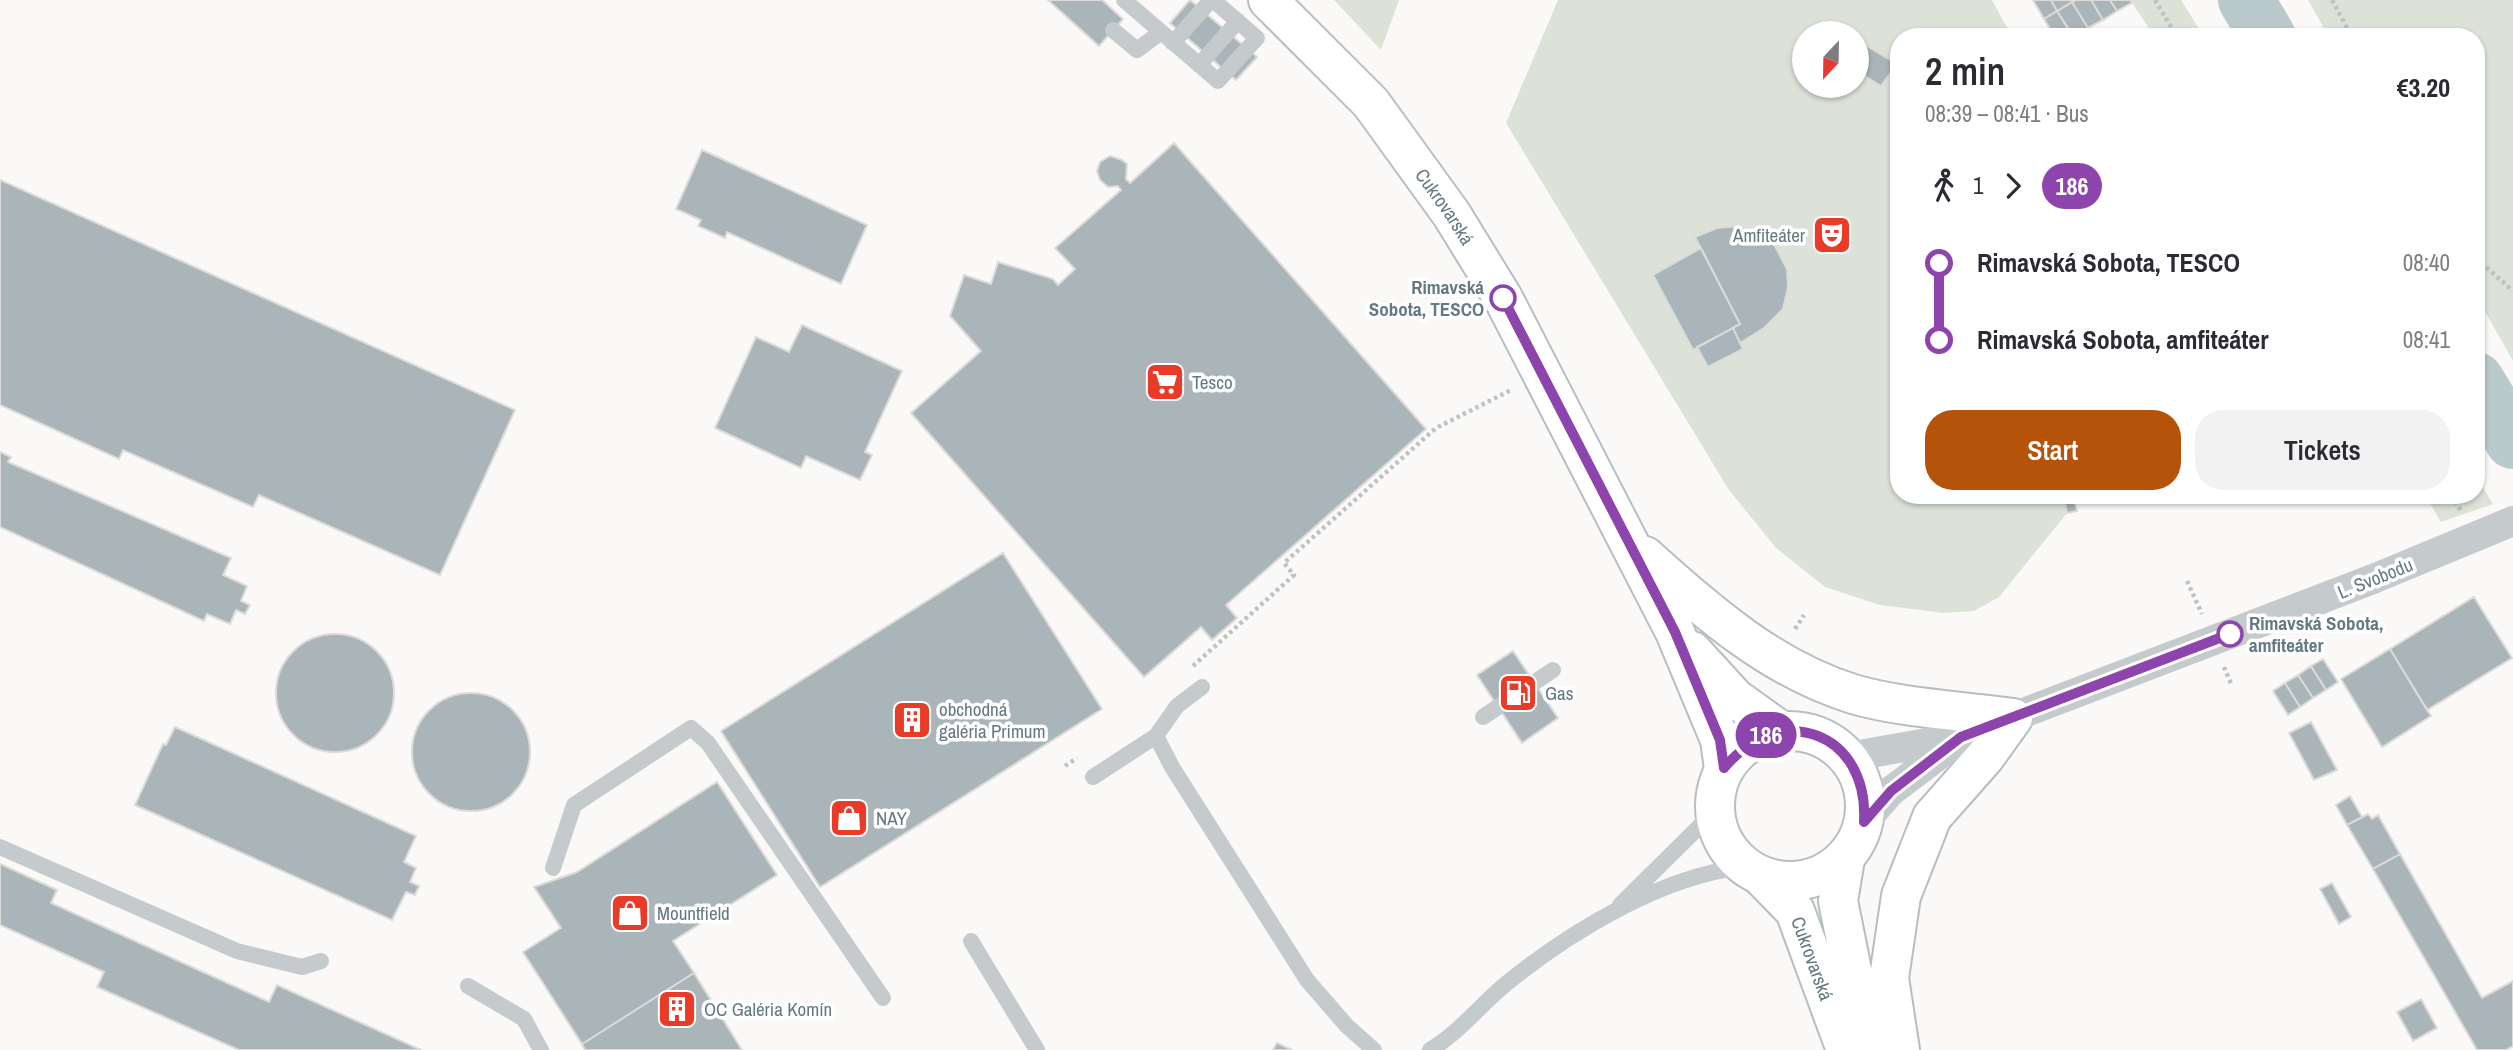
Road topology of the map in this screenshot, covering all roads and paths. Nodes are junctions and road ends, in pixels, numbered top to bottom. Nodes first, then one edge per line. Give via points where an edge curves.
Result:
1 (1212, 0) edge
2 (2155, 0) edge
3 (2332, 0) edge
4 (1134, 4) edge
5 (1253, 11) edge
6 (2172, 28) edge
7 (2347, 28) edge
8 (1113, 30) dead end
9 (1167, 38) junction
10 (1199, 65) junction
11 (2485, 266) edge
12 (2513, 291) edge
13 (1514, 388) dead end
14 (2513, 521) edge
15 (1628, 541) junction
16 (1675, 632) junction
17 (1553, 670) dead end
18 (1186, 672) dead end
19 (1202, 687) dead end
20 (1483, 718) dead end
21 (2013, 718) junction
22 (1781, 731) junction
23 (1156, 736) junction
24 (1961, 737) junction
25 (1087, 752) dead end
26 (1848, 757) junction
27 (1065, 766) dead end
28 (1724, 768) junction
29 (1093, 777) dead end
30 (1714, 812) junction
31 (1864, 822) junction
32 (0, 847) edge
33 (1845, 859) junction
34 (553, 868) dead end
35 (1754, 872) junction
36 (1613, 912) junction
37 (971, 941) dead end
38 (321, 961) dead end
39 (468, 986) dead end
40 (883, 998) dead end
41 (541, 1050) edge
42 (1037, 1050) edge
43 (1374, 1050) edge
44 (1430, 1050) edge
45 (1846, 1050) edge
46 (1868, 1050) edge
47 (1900, 1050) edge

1 - 5 lane
1 - 9 lane
2 - 6 path
3 - 7 path
4 - 9 lane
5 - 10 lane
5 - 10 lane via 1257,38 1218,81
5 - 15 main road, Cukrovarská via 1371,103 1452,215 1503,298
8 - 9 lane via 1137,50
9 - 10 lane
11 - 12 path
13 - 18 path via 1436,428 1284,563 1294,575
14 - 21 street, L. Svobodu
15 - 16 main road, Cukrovarská
15 - 21 main road via 1711,615 1777,662 1854,694
16 - 22 main road, Cukrovarská via 1735,698
16 - 28 main road, Cukrovarská via 1720,740
17 - 20 lane
19 - 23 lane via 1177,706
21 - 24 street, L. Svobodu
21 - 47 main road via 1932,817 1901,897 1889,978
22 - 26 main road, Cukrovarská via 1806,732 1829,741
22 - 28 main road, Cukrovarská via 1759,737 1739,750
23 - 29 lane
23 - 43 lane via 1307,980
24 - 26 street
24 - 31 street via 1891,791
25 - 27 path
26 - 31 main road, Cukrovarská via 1863,788
28 - 30 main road, Cukrovarská
30 - 35 main road, Cukrovarská via 1729,852
30 - 36 lane
31 - 33 main road, Cukrovarská
32 - 38 lane via 237,951 302,967
33 - 35 main road, Cukrovarská via 1821,876 1792,882
33 - 46 main road, Cukrovarská via 1838,901
34 - 40 lane via 574,805 691,727 708,743
35 - 36 lane via 1713,870
35 - 45 main road, Cukrovarská via 1795,911
36 - 44 lane via 1580,929 1506,984
37 - 42 lane
39 - 41 lane via 524,1019

